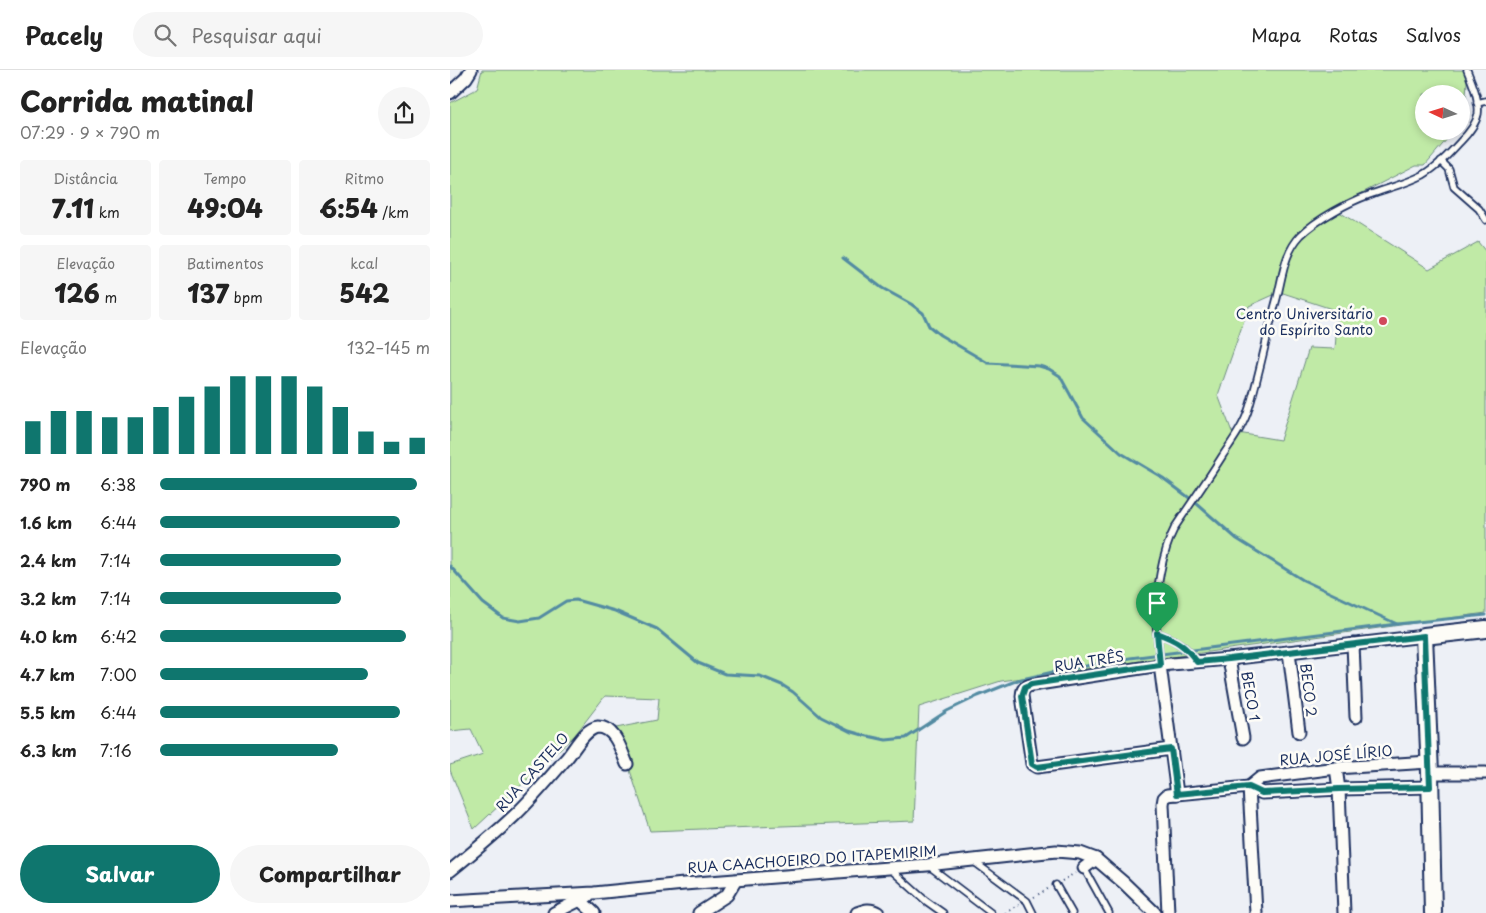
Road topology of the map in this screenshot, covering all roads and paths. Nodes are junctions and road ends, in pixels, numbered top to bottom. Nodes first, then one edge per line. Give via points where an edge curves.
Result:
1 (471, 70) edge
2 (1468, 70) edge
3 (450, 93) edge
4 (1486, 101) edge
5 (1477, 103) junction
6 (1441, 160) junction
7 (1486, 220) edge
8 (1486, 629) edge
9 (1157, 633) junction
10 (1424, 636) junction
11 (1353, 644) junction
12 (1289, 652) junction
13 (1229, 659) junction
14 (1197, 662) junction
15 (1160, 665) junction
16 (1356, 717) dead end
17 (1300, 732) dead end
18 (1243, 738) dead end
19 (1171, 749) junction
20 (627, 764) dead end
21 (1336, 768) junction
22 (1486, 773) edge
23 (1430, 774) junction
24 (1249, 787) junction
25 (1339, 789) junction
26 (1177, 794) junction
27 (1096, 859) junction
28 (973, 861) junction
29 (927, 865) junction
30 (889, 868) junction
31 (1084, 868) junction
32 (450, 870) edge
33 (736, 880) junction
34 (1056, 885) junction
35 (594, 893) junction
36 (580, 900) junction
37 (450, 901) edge
38 (1027, 901) junction
39 (875, 911) edge
40 (554, 913) edge
41 (594, 913) edge
42 (699, 913) edge
43 (857, 913) edge
44 (943, 913) edge
45 (991, 913) edge
46 (1006, 913) edge
47 (1033, 913) edge
48 (1072, 913) edge
49 (1108, 913) edge
50 (1155, 913) edge
51 (1168, 913) edge
52 (1256, 913) edge
53 (1344, 913) edge
54 (1433, 913) edge

1 - 3 street
2 - 5 lane
4 - 5 lane
5 - 6 lane via 1478,114 1472,127
6 - 7 lane via 1449,169 1454,187 1479,209
6 - 9 lane via 1425,174 1342,207 1303,233 1291,248 1246,418 1169,539 1158,593
8 - 10 main road
9 - 14 lane via 1181,644
9 - 15 lane
10 - 11 street, RUA TRÊS
10 - 23 main road
11 - 12 street, RUA TRÊS
11 - 16 street
12 - 13 street, RUA TRÊS
12 - 17 street, BECO 2
13 - 14 street, RUA TRÊS
13 - 18 street, BECO 1
14 - 15 street, RUA TRÊS
15 - 19 street
15 - 19 street, RUA TRÊS via 1032,684 1027,686 1022,696 1032,764 1037,767
19 - 26 street
20 - 32 street, RUA CASTELO via 609,730 592,728 539,791
21 - 23 street, RUA JOSÉ LÍRIO
21 - 24 street, RUA JOSÉ LÍRIO via 1260,778
21 - 25 street
22 - 23 street
23 - 25 street, RUA JOSÉ LÍRIO
23 - 54 main road
24 - 25 street, RUA JOSÉ LÍRIO via 1262,793
24 - 26 street, RUA JOSÉ LÍRIO
24 - 52 street
25 - 53 street
26 - 51 street, RUA JOSÉ LÍRIO via 1165,796 1163,804
27 - 28 street, RUA CAACHOEIRO DO ITAPEMIRIM via 1080,853 1056,851
27 - 31 street
27 - 50 street, RUA CAACHOEIRO DO ITAPEMIRIM
28 - 29 street, RUA CAACHOEIRO DO ITAPEMIRIM
28 - 38 lane
29 - 30 street, RUA CAACHOEIRO DO ITAPEMIRIM
29 - 45 lane
30 - 33 street, RUA CAACHOEIRO DO ITAPEMIRIM
30 - 44 lane
31 - 34 path
31 - 49 lane
33 - 35 street, RUA CAACHOEIRO DO ITAPEMIRIM
33 - 42 street via 727,895
34 - 38 path
34 - 48 lane
35 - 36 street
35 - 37 street, RUA CAACHOEIRO DO ITAPEMIRIM
36 - 40 street
36 - 41 street
38 - 46 path
38 - 47 lane
39 - 43 street via 869,909

